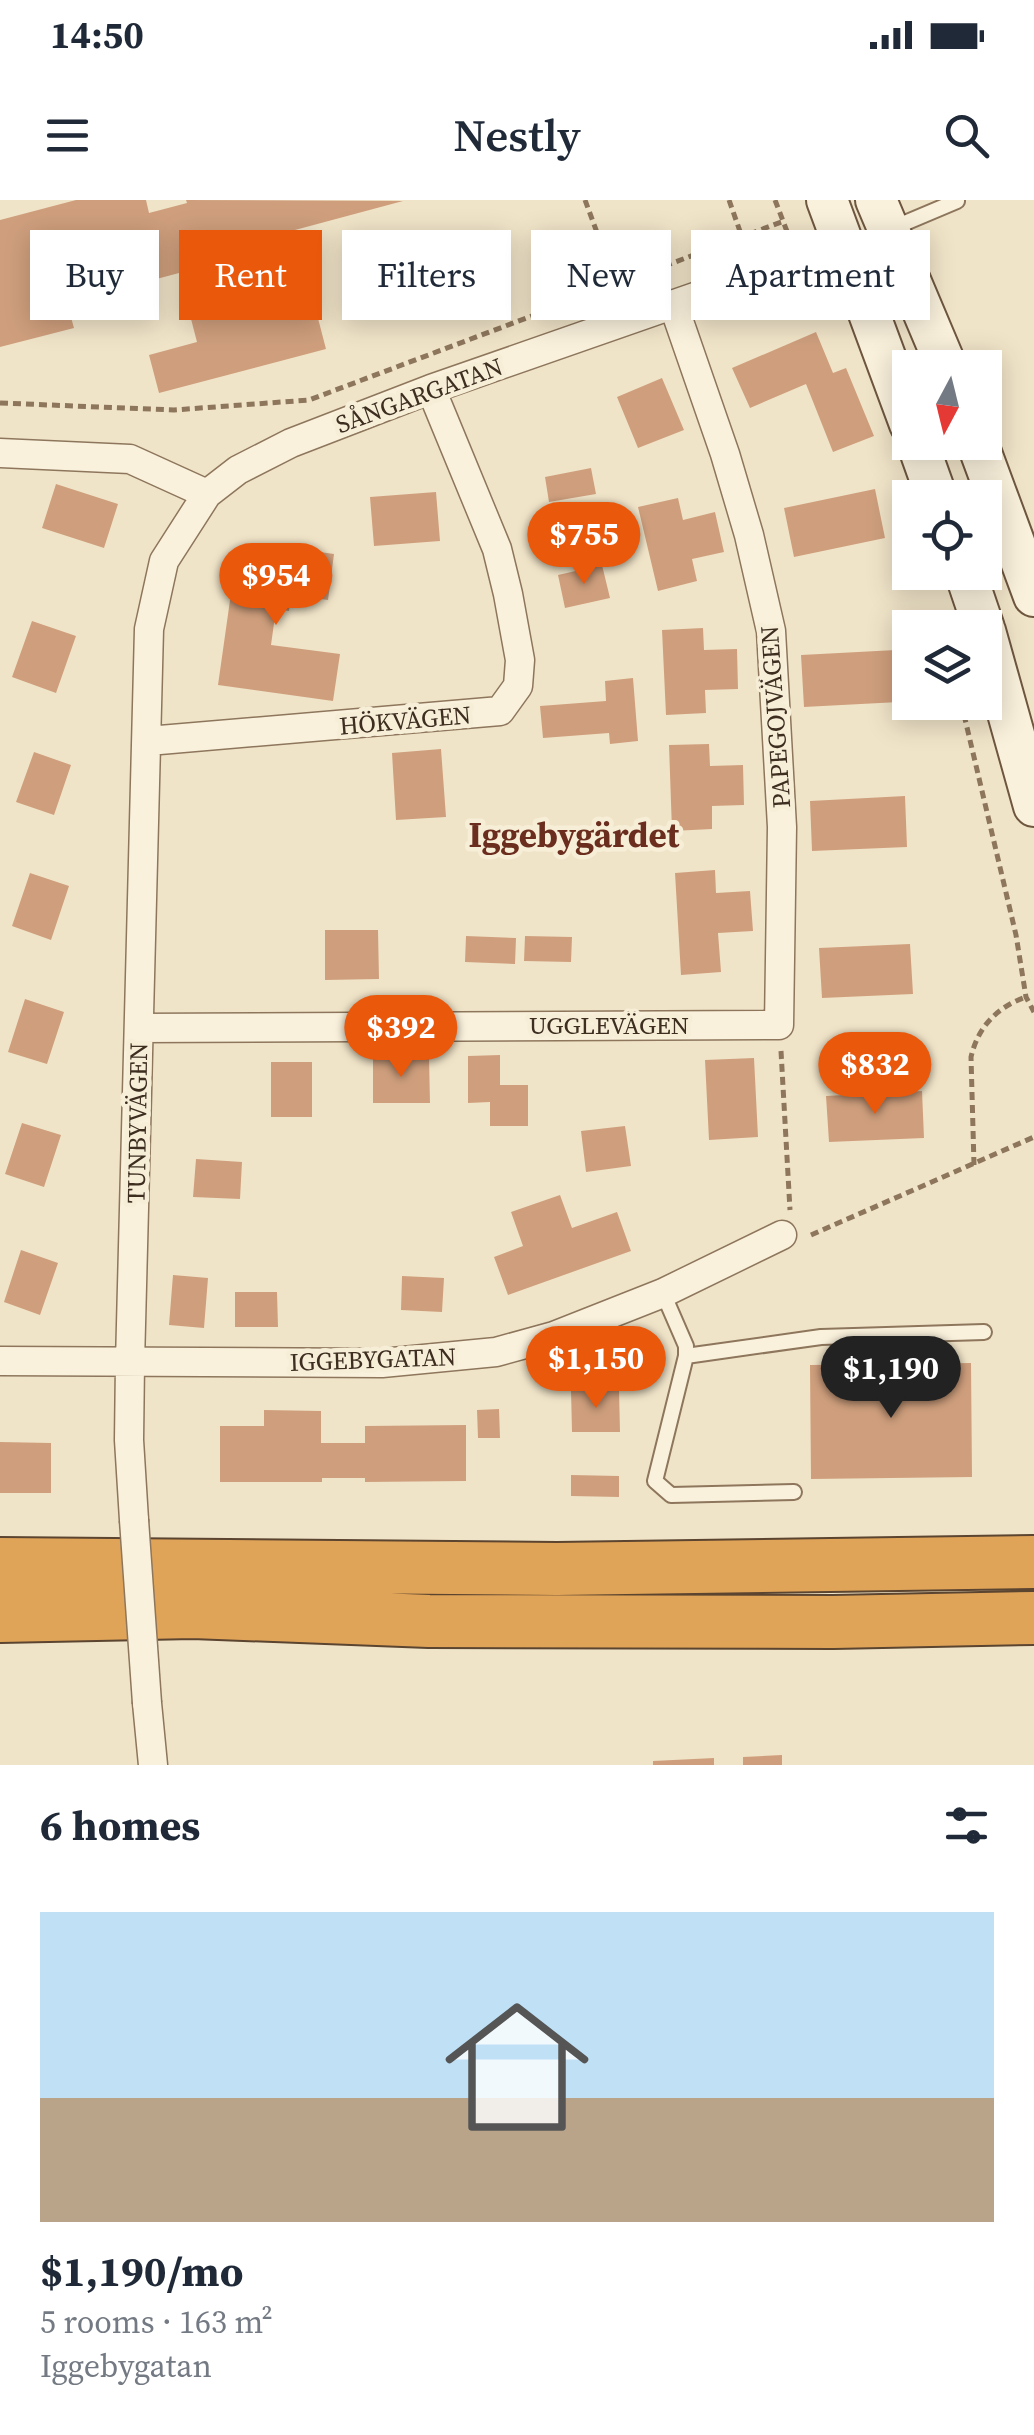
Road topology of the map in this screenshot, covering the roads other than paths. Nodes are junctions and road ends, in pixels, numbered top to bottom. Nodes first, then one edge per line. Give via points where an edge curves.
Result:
1 (827, 200) edge
2 (957, 201) edge
3 (882, 215) edge
4 (838, 230) edge
5 (691, 298) edge
6 (673, 304) junction
7 (872, 320) edge
8 (939, 350) edge
9 (892, 375) edge
10 (431, 389) junction
11 (0, 453) edge
12 (983, 460) edge
13 (207, 494) junction
14 (1034, 596) edge
15 (1002, 693) edge
16 (148, 741) junction
17 (1034, 806) edge
18 (779, 1025) joint
19 (139, 1028) junction
20 (787, 1239) road end
21 (662, 1293) junction
22 (984, 1332) dead end
23 (686, 1356) junction
24 (0, 1361) edge
25 (130, 1364) junction
26 (794, 1492) dead end
27 (1034, 1562) edge
28 (0, 1564) edge
29 (0, 1616) edge
30 (1027, 1621) edge
31 (153, 1765) edge

1 - 4 street
2 - 3 lane
3 - 8 street
5 - 6 street, SÅNGARGATAN
6 - 10 street, SÅNGARGATAN
6 - 18 street, PAPEGOJVÄGEN via 726,454 771,631 782,827
7 - 9 street
10 - 13 street, SÅNGARGATAN via 291,443
10 - 16 street, HÖKVÄGEN via 497,549 508,594 520,660 518,686 500,711
11 - 13 street via 130,459
12 - 14 street
13 - 16 street, TUNBYVÄGEN via 164,561 149,629
15 - 17 street
16 - 19 street, TUNBYVÄGEN
18 - 19 street, UGGLEVÄGEN
19 - 25 street, TUNBYVÄGEN
20 - 21 street, IGGEBYGATAN
21 - 23 lane
21 - 25 street, IGGEBYGATAN via 496,1352 382,1363
22 - 23 lane via 821,1337
23 - 26 lane via 654,1481 671,1495
24 - 25 street, IGGEBYGATAN
25 - 31 street, TUNBYVÄGEN, bridge via 129,1440
27 - 28 highway via 557,1569
29 - 30 highway

